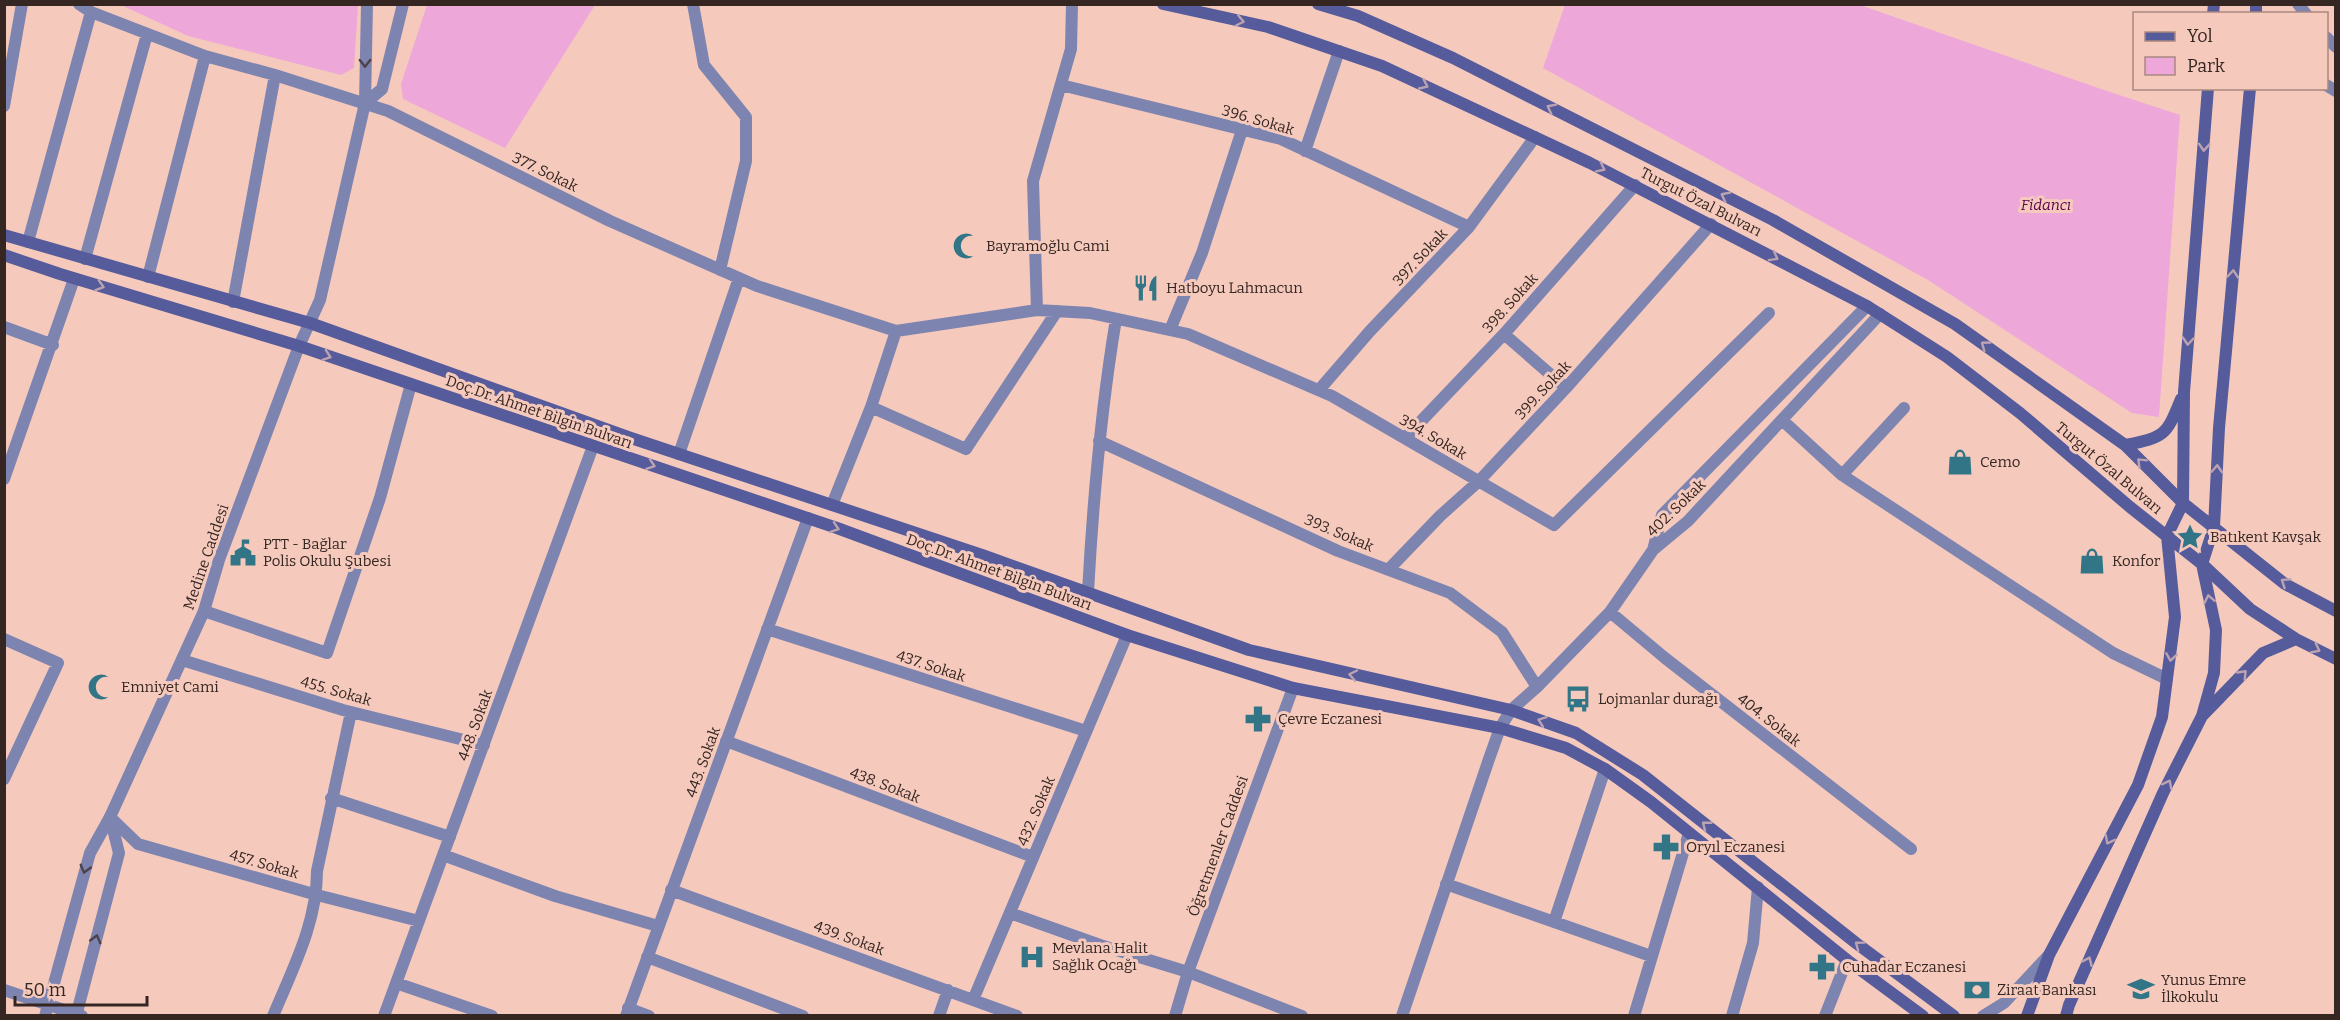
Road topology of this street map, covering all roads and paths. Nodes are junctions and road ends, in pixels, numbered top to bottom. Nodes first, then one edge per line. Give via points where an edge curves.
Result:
1 (22, 4) edge
2 (80, 4) edge
3 (367, 4) edge
4 (403, 4) edge
5 (693, 4) edge
6 (1072, 4) edge
7 (1163, 4) edge
8 (1318, 4) edge
9 (91, 12) junction
10 (147, 34) junction
11 (1339, 51) junction
12 (205, 56) junction
13 (275, 75) junction
14 (1061, 85) junction
15 (2208, 90) edge
16 (2250, 90) edge
17 (365, 103) junction
18 (4, 106) edge
19 (1242, 130) junction
20 (1535, 137) junction
21 (1305, 151) junction
22 (1635, 185) junction
23 (1711, 224) junction
24 (1469, 227) junction
25 (4, 235) edge
26 (28, 242) junction
27 (4, 255) edge
28 (85, 259) junction
29 (720, 270) junction
30 (148, 277) junction
31 (74, 279) junction
32 (739, 279) junction
33 (233, 302) junction
34 (1867, 306) junction
35 (1037, 310) junction
36 (1057, 311) junction
37 (1769, 313) dead end
38 (1003, 314) joint
39 (1880, 314) junction
40 (1116, 318) junction
41 (310, 323) junction
42 (4, 327) edge
43 (1170, 330) junction
44 (896, 331) junction
45 (1504, 334) junction
46 (53, 345) junction
47 (299, 346) junction
48 (411, 384) junction
49 (1566, 388) junction
50 (1319, 390) junction
51 (2184, 392) junction
52 (871, 407) junction
53 (1904, 408) dead end
54 (1782, 420) junction
55 (1405, 438) junction
56 (1099, 441) junction
57 (2125, 445) junction
58 (593, 446) junction
59 (679, 454) junction
60 (1842, 475) junction
61 (4, 479) edge
62 (1479, 481) junction
63 (2182, 503) junction
64 (832, 505) junction
65 (808, 518) junction
66 (2214, 527) junction
67 (2167, 536) junction
68 (1653, 550) junction
69 (2202, 564) junction
70 (1389, 569) junction
71 (1088, 592) junction
72 (204, 611) junction
73 (2336, 611) edge
74 (1610, 612) junction
75 (767, 629) junction
76 (1127, 635) junction
77 (4, 639) edge
78 (2296, 639) junction
79 (2336, 659) edge
80 (182, 660) junction
81 (2167, 679) junction
82 (1537, 687) junction
83 (1293, 688) junction
84 (1511, 710) junction
85 (351, 712) junction
86 (2202, 716) junction
87 (1500, 728) junction
88 (1086, 731) junction
89 (726, 741) junction
90 (484, 745) junction
91 (1605, 769) junction
92 (4, 779) edge
93 (331, 798) junction
94 (110, 817) junction
95 (1689, 833) junction
96 (450, 837) junction
97 (1911, 849) dead end
98 (443, 855) junction
99 (1033, 857) junction
100 (1446, 884) junction
101 (1758, 887) junction
102 (671, 890) junction
103 (317, 895) junction
104 (1010, 913) junction
105 (419, 921) junction
106 (1554, 922) junction
107 (658, 926) junction
108 (2049, 955) junction
109 (1651, 956) junction
110 (647, 957) junction
111 (1847, 960) junction
112 (1188, 972) junction
113 (396, 983) junction
114 (4, 990) edge
115 (948, 990) junction
116 (974, 999) junction
117 (47, 1010) edge
118 (627, 1012) edge
119 (995, 1012) edge
120 (2067, 1012) edge
121 (1296, 1014) edge
122 (78, 1015) edge
123 (273, 1016) edge
124 (384, 1016) edge
125 (492, 1016) edge
126 (649, 1016) edge
127 (803, 1016) edge
128 (939, 1016) edge
129 (1017, 1016) edge
130 (1174, 1016) edge
131 (1402, 1016) edge
132 (1634, 1016) edge
133 (1732, 1016) edge
134 (1825, 1016) edge
135 (1923, 1016) edge
136 (1954, 1016) edge
137 (1983, 1016) edge
138 (2027, 1016) edge

1 - 18 street
2 - 9 street, 377. Sokak
3 -> 17 street, Medine Caddesi
4 - 17 street via 382,89
5 - 29 street via 704,65 746,117 746,161
6 - 14 street via 1071,49
7 -> 11 main road, Turgut Özal Bulvarı via 1268,27
57 -> 8 main road, Turgut Özal Bulvarı via 1955,324 1773,220 1453,58 1358,16
9 - 10 street, 377. Sokak
9 - 26 street
10 - 12 street, 377. Sokak
10 - 28 street
11 -> 20 main road, Turgut Özal Bulvarı via 1382,66
11 - 21 street
12 - 13 street, 377. Sokak
12 - 30 street
13 - 17 street, 377. Sokak
13 - 33 street
14 - 19 street, 396. Sokak
14 - 35 street via 1033,181
15 -> 51 main road
66 -> 16 main road via 2219,428
17 - 29 street, 377. Sokak
17 - 41 street, Medine Caddesi via 320,300
19 - 21 street, 396. Sokak
19 - 43 street via 1202,253
20 -> 22 main road, Turgut Özal Bulvarı
20 - 24 street, 397. Sokak
21 - 24 street, 396. Sokak
22 - 23 main road, Turgut Özal Bulvarı
22 - 45 street, 398. Sokak
23 -> 34 main road, Turgut Özal Bulvarı
23 - 49 street, 399. Sokak
24 - 50 street, 397. Sokak
25 - 26 main road, Doç.Dr. Ahmet Bilgin Bulvarı
26 - 28 main road, Doç.Dr. Ahmet Bilgin Bulvarı
27 - 31 main road, Doç.Dr. Ahmet Bilgin Bulvarı
28 - 30 main road, Doç.Dr. Ahmet Bilgin Bulvarı
29 - 32 street, 377. Sokak
30 - 33 main road, Doç.Dr. Ahmet Bilgin Bulvarı
31 - 46 street
31 -> 47 main road, Doç.Dr. Ahmet Bilgin Bulvarı
32 - 44 street, 377. Sokak
32 - 59 street
33 - 41 main road, Doç.Dr. Ahmet Bilgin Bulvarı
34 - 39 main road, Turgut Özal Bulvarı
34 - 68 street via 1662,515
35 - 36 street, 394. Sokak
35 - 38 street, 394. Sokak
36 - 40 street, 394. Sokak
36 - 52 street via 966,449
37 - 62 street, 394. Sokak via 1554,525
38 - 44 street, 377. Sokak
39 - 54 street, 402. Sokak
39 - 67 main road, Turgut Özal Bulvarı via 1947,357 2020,413
40 - 43 street, 394. Sokak
40 - 56 street
41 - 47 street, Medine Caddesi
41 - 59 main road, Doç.Dr. Ahmet Bilgin Bulvarı
42 - 46 street
43 - 50 street, 394. Sokak via 1188,334
44 - 52 street
45 - 49 street
45 - 55 street, 398. Sokak
46 - 61 street
47 -> 48 main road, Doç.Dr. Ahmet Bilgin Bulvarı
47 - 72 street, Medine Caddesi via 219,560
48 - 58 main road, Doç.Dr. Ahmet Bilgin Bulvarı
48 - 72 street via 380,498 327,653
49 - 62 street, 399. Sokak
50 - 55 street, 394. Sokak
51 - 57 main road via 2169,428 2152,440
51 - 63 main road
52 - 64 street
53 - 60 street
54 - 60 street
54 - 68 street, 402. Sokak via 1688,521
55 - 62 street, 394. Sokak
56 - 70 street, 393. Sokak via 1338,551
56 - 71 street
63 -> 57 main road, Turgut Özal Bulvarı
58 -> 65 main road, Doç.Dr. Ahmet Bilgin Bulvarı
58 - 90 street, 448. Sokak
59 - 64 main road, Doç.Dr. Ahmet Bilgin Bulvarı
60 - 81 street via 2113,653
62 - 70 street, 399. Sokak
63 - 66 main road, Turgut Özal Bulvarı
63 - 67 main road
64 - 71 main road, Doç.Dr. Ahmet Bilgin Bulvarı
65 - 75 street, 443. Sokak
65 -> 76 main road, Doç.Dr. Ahmet Bilgin Bulvarı
66 - 69 main road
73 -> 66 main road via 2285,584
67 - 69 main road, Turgut Özal Bulvarı
67 -> 81 main road via 2175,617
68 - 74 street, 402. Sokak
69 - 78 main road via 2250,609
86 -> 69 main road via 2214,673 2216,630
70 - 82 street, 393. Sokak via 1450,593 1502,632
84 -> 71 main road, Doç.Dr. Ahmet Bilgin Bulvarı via 1249,650
72 - 80 street, Medine Caddesi
74 - 82 street, 402. Sokak
74 - 97 street, 404. Sokak
75 - 88 street, 437. Sokak
75 - 89 street, 443. Sokak
76 - 83 main road, Doç.Dr. Ahmet Bilgin Bulvarı
76 - 88 street, 432. Sokak
77 - 92 street via 58,663
78 -> 79 main road
86 -> 78 main road via 2263,653
80 - 85 street, 455. Sokak
80 - 94 street, Medine Caddesi
81 -> 108 main road via 2162,717 2138,785
82 - 84 street, 402. Sokak
83 - 87 main road, Doç.Dr. Ahmet Bilgin Bulvarı
83 - 112 street, Öğretmenler Caddesi
84 - 87 street, 402. Sokak
136 -> 84 main road, Doç.Dr. Ahmet Bilgin Bulvarı via 1643,775 1576,733
85 - 90 street, 455. Sokak
85 - 93 street
120 -> 86 main road via 2163,793
87 - 91 main road, Doç.Dr. Ahmet Bilgin Bulvarı via 1566,748
87 - 100 street, 402. Sokak
88 - 99 street, 432. Sokak
89 - 99 street, 438. Sokak
89 - 102 street, 443. Sokak
90 - 96 street, 448. Sokak
91 - 95 main road, Doç.Dr. Ahmet Bilgin Bulvarı
91 - 106 street
93 - 96 street
93 - 103 street via 317,871
94 - 103 street, 457. Sokak via 138,844
94 -> 117 street, Medine Caddesi via 90,853
122 -> 94 street via 119,853
95 - 101 main road, Doç.Dr. Ahmet Bilgin Bulvarı
95 - 109 street
96 - 98 street, 448. Sokak
98 - 105 street, 448. Sokak
98 - 107 street via 555,896
99 - 104 street, 432. Sokak
100 - 106 street
100 - 131 street, 402. Sokak
101 - 111 main road, Doç.Dr. Ahmet Bilgin Bulvarı
101 - 133 street via 1753,943
102 - 107 street, 443. Sokak
102 - 115 street, 439. Sokak
103 - 105 street, 457. Sokak
103 - 123 street via 308,933
104 - 112 street
104 - 116 street, 432. Sokak
105 - 113 street, 448. Sokak
106 - 109 street
107 - 110 street, 443. Sokak
108 - 137 street via 2004,1003
108 - 138 main road
109 - 132 street
110 - 118 street, 443. Sokak
110 - 127 street
111 - 134 street
111 - 135 main road, Doç.Dr. Ahmet Bilgin Bulvarı
112 - 121 street
112 - 130 street, Öğretmenler Caddesi
113 - 124 street, 448. Sokak
113 - 125 street
114 - 117 street
115 - 116 street, 439. Sokak
115 - 128 street
116 - 119 street, 439. Sokak
117 - 122 street
118 - 126 street
119 - 129 street, 439. Sokak

